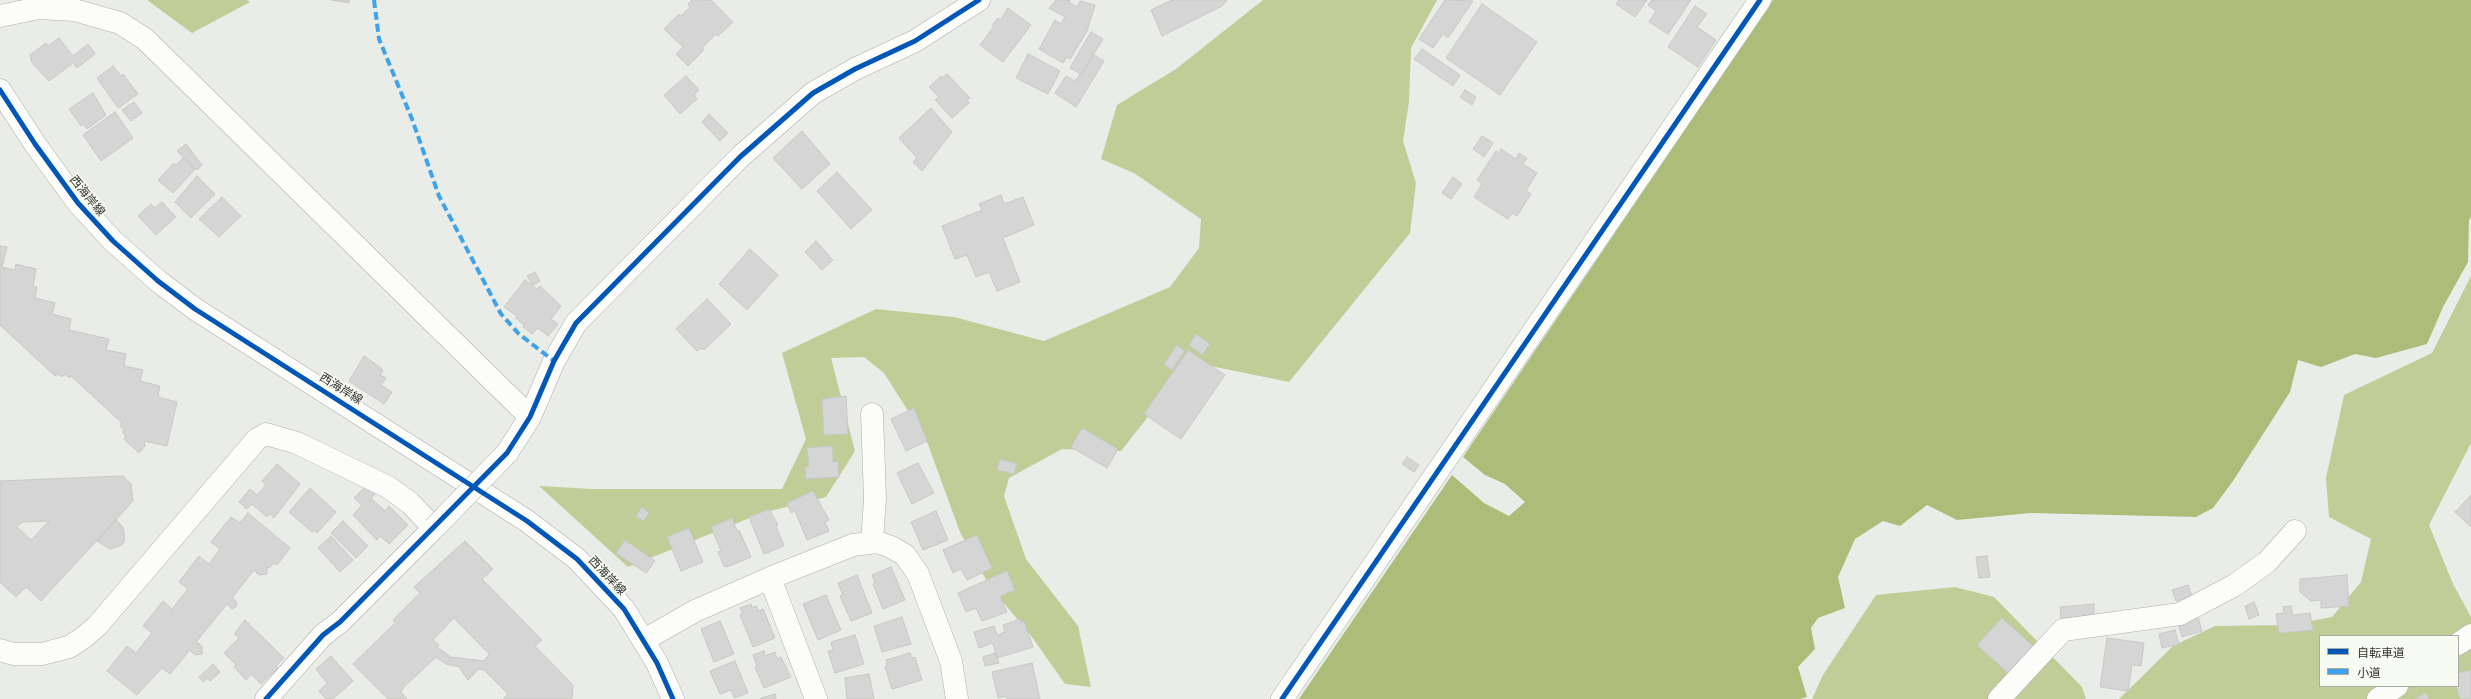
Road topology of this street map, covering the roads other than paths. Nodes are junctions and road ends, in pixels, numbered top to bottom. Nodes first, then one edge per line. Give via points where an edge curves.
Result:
1 (979, 0) edge
2 (1760, 0) edge
3 (0, 16) edge
4 (0, 90) edge
5 (872, 414) dead end
6 (530, 417) junction
7 (434, 528) junction
8 (2296, 531) dead end
9 (872, 542) junction
10 (770, 578) junction
11 (2471, 635) edge
12 (644, 640) junction
13 (2459, 643) edge
14 (0, 650) edge
15 (2396, 687) edge
16 (266, 699) edge
17 (673, 699) edge
18 (816, 699) edge
19 (957, 699) edge
20 (1282, 699) edge
21 (1999, 699) edge
22 (2378, 699) edge

1 - 6 street via 915,41 855,69 813,93 740,157 576,323 554,361
2 - 20 street
3 - 6 street via 39,8 74,10 120,23 145,39
4 - 12 street, 西海岸線 via 66,187 90,217 126,254 195,309 544,532 577,559 609,591
5 - 9 street via 875,498
6 - 7 street, bridge via 507,453
7 - 14 street via 410,503 388,487 297,443 266,434 257,439 97,626 83,638 69,647 42,654 14,654
7 - 16 street via 340,622 323,635
8 - 21 street via 2267,562 2235,585 2180,614 2063,630
9 - 10 street via 853,545
9 - 19 street via 898,550 905,555 918,574 950,661
10 - 12 street via 695,611
10 - 18 street
11 - 13 street
12 - 17 street, 西海岸線
15 - 22 street

